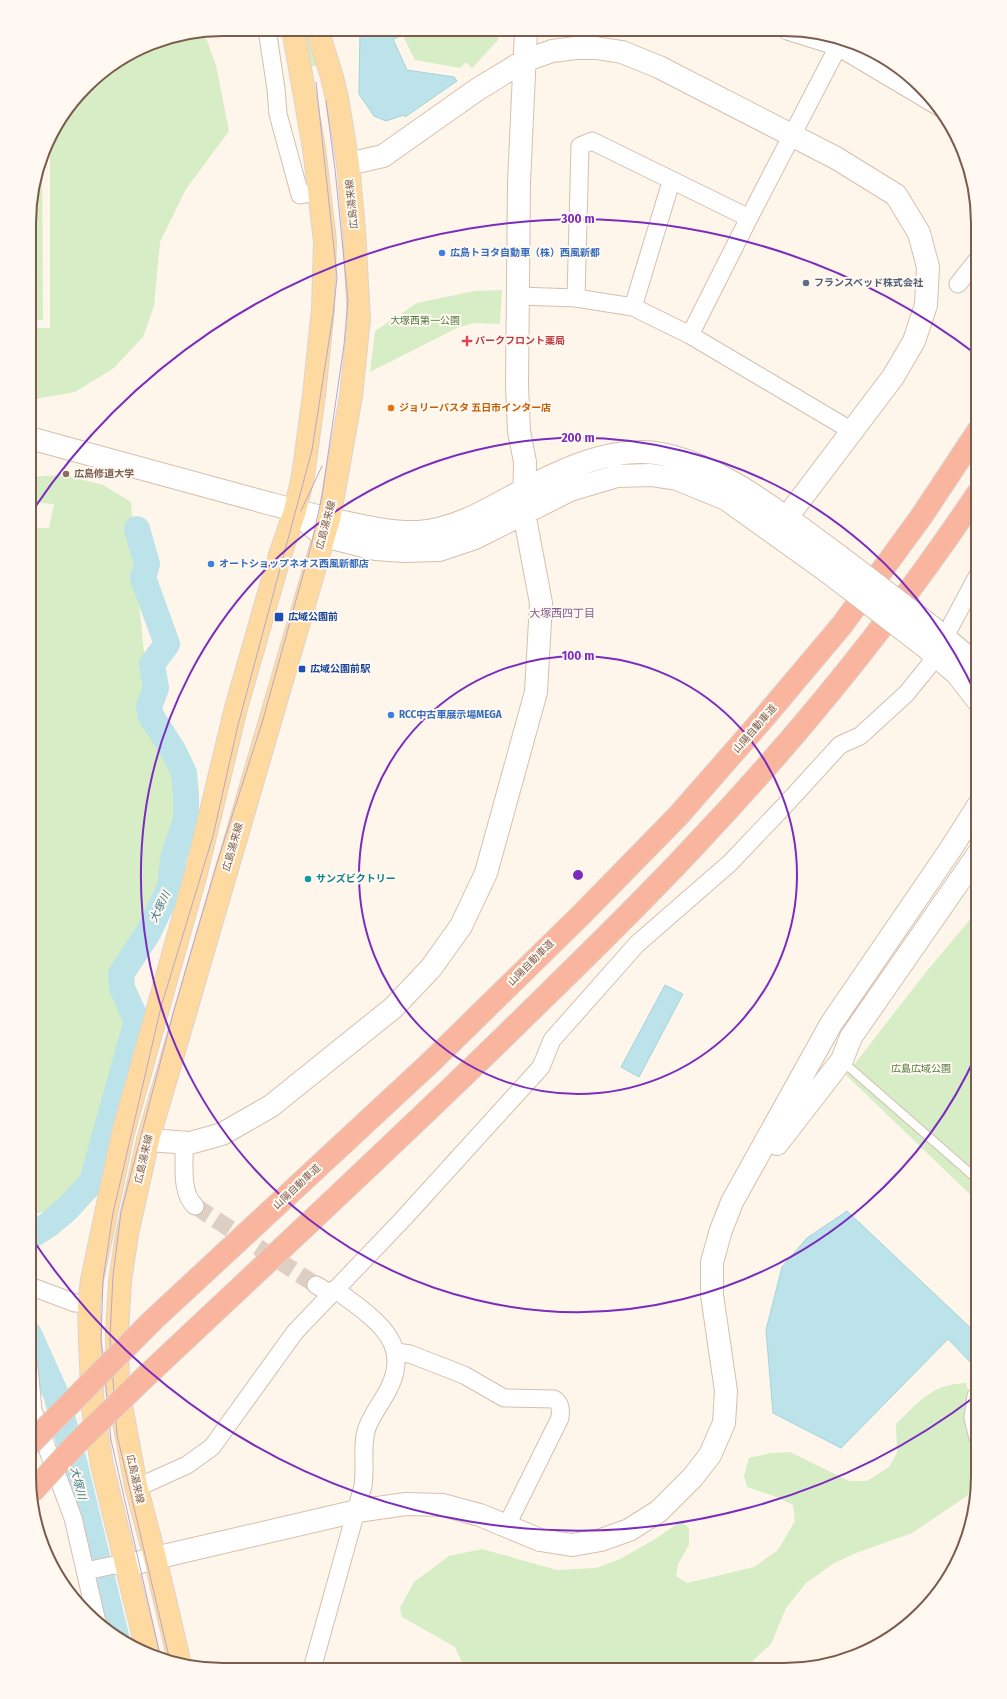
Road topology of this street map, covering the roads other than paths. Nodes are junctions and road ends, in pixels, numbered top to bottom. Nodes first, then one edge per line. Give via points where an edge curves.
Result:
1 (268, 36) edge
2 (294, 36) edge
3 (319, 36) edge
4 (526, 36) edge
5 (839, 44) edge
6 (846, 47) edge
7 (524, 61) junction
8 (915, 90) edge
9 (792, 135) junction
10 (348, 164) junction
11 (672, 182) junction
12 (320, 191) junction
13 (749, 218) junction
14 (971, 268) edge
15 (958, 284) dead end
16 (518, 296) junction
17 (576, 298) junction
18 (633, 307) junction
19 (690, 336) junction
20 (852, 431) junction
21 (36, 440) edge
22 (971, 442) edge
23 (525, 490) junction
24 (971, 504) edge
25 (295, 511) junction
26 (524, 513) junction
27 (781, 526) junction
28 (326, 528) junction
29 (971, 586) edge
30 (936, 643) junction
31 (971, 662) edge
32 (971, 689) edge
33 (971, 817) edge
34 (971, 864) edge
35 (842, 1060) junction
36 (148, 1140) junction
37 (184, 1143) junction
38 (971, 1174) edge
39 (732, 1202) junction
40 (195, 1206) tunnel mouth
41 (316, 1285) tunnel mouth
42 (36, 1289) edge
43 (333, 1292) junction
44 (89, 1304) junction
45 (396, 1352) junction
46 (36, 1418) edge
47 (36, 1438) edge
48 (136, 1486) junction
49 (36, 1488) edge
50 (357, 1511) junction
51 (507, 1525) junction
52 (155, 1558) junction
53 (120, 1565) junction
54 (90, 1570) junction
55 (96, 1613) edge
56 (145, 1646) edge
57 (178, 1658) edge
58 (314, 1663) edge

1 - 12 street via 278,114 300,195
2 - 12 main road
3 - 10 main road, 広島湯来線 via 332,77
4 - 7 street
5 - 9 street
6 - 8 street
7 - 9 street via 564,48 596,48 622,52 659,67
7 - 10 street via 478,89 383,156
7 - 16 street
9 - 13 street
9 - 20 street via 850,166 896,195 919,233 928,267 926,305 914,341 893,377
10 - 28 main road, 広島湯来線 via 359,319 351,396
11 - 13 street
11 - 17 street via 592,142 580,146
11 - 18 street
12 - 25 main road via 325,241 324,309 303,476
13 - 19 street
14 - 15 street
16 - 17 street
16 - 23 street via 517,385
17 - 18 street
18 - 19 street
19 - 20 street
20 - 27 street
21 - 25 street
22 - 47 highway, 山陽自動車道, bridge via 921,517 842,625 678,816 432,1061 152,1321
23 - 26 street
23 - 27 street via 567,468 615,454 666,454 720,474
23 - 28 street via 454,525 419,532
24 - 49 highway, bridge via 867,646 788,742 699,842 461,1078 77,1443
25 - 28 street
25 - 44 main road via 236,708 196,874 123,1133
26 - 27 street via 570,490 617,476 651,475 677,479
26 - 28 street via 475,538 439,550 376,549
26 - 37 street via 541,603 536,692 486,873 461,926 431,968 393,1008 271,1106 222,1134
27 - 30 street, bridge
28 - 36 main road, 広島湯来線
29 - 30 street
30 - 31 street
30 - 32 street
30 - 43 street via 928,667 906,694 860,736 840,745 730,863 637,944 552,1040 541,1067
33 - 39 street via 831,1024
34 - 35 street via 851,1037
35 - 38 lane
35 - 39 street
36 - 37 street
36 - 48 main road, 広島湯来線 via 127,1234 120,1281 117,1332 118,1389
37 - 40 street via 185,1190 190,1202
39 - 51 street via 712,1262 712,1295 726,1391 724,1423 710,1455 693,1477 659,1511 628,1530 608,1537 572,1544 540,1540
41 - 43 street
42 - 44 street via 75,1303
43 - 45 street via 385,1329
43 - 48 street via 295,1332 212,1447 187,1465
44 - 53 main road via 94,1410
45 - 50 street via 394,1376 367,1428 364,1439 364,1478
45 - 51 street via 410,1354 464,1375 504,1398 554,1399 559,1403 560,1418
46 - 54 street
48 - 52 main road, 広島湯来線
50 - 51 street via 406,1504 443,1505
50 - 52 street
50 - 58 street
52 - 53 street
52 - 57 main road, 広島湯来線
53 - 54 street
53 - 56 main road
54 - 55 street

